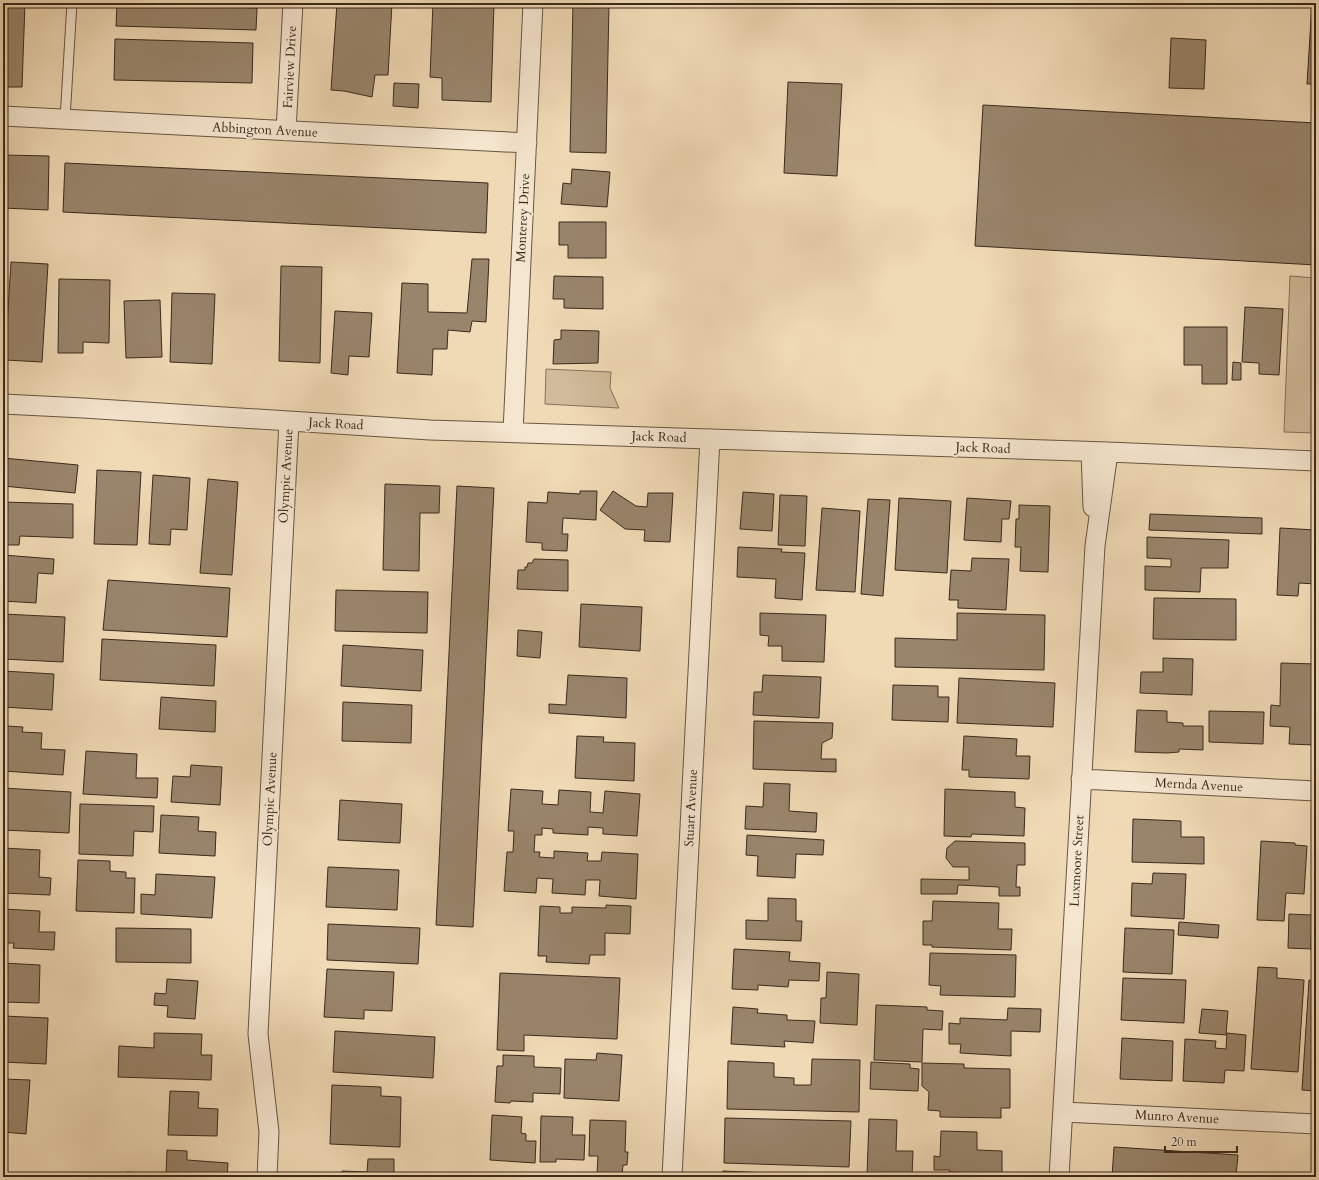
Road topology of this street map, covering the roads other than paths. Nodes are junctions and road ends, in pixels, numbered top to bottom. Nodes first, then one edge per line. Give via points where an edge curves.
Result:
1 (72, 3) edge
2 (294, 3) edge
3 (533, 3) edge
4 (3, 116) edge
5 (65, 119) junction
6 (286, 131) junction
7 (527, 144) junction
8 (3, 404) edge
9 (289, 421) junction
10 (512, 432) junction
11 (710, 439) junction
12 (1100, 452) junction
13 (1316, 461) edge
14 (1081, 779) junction
15 (1316, 791) edge
16 (1063, 1112) junction
17 (1316, 1124) edge
18 (267, 1177) edge
19 (672, 1177) edge
20 (1059, 1177) edge

1 - 5 lane
2 - 6 street, Fairview Drive
3 - 7 street, Monterey Drive
4 - 5 street, Abbington Avenue
5 - 6 street, Abbington Avenue
6 - 7 street, Abbington Avenue
7 - 10 street, Monterey Drive
8 - 9 street, Jack Road
9 - 10 street, Jack Road via 430,430
9 - 18 street, Olympic Avenue via 258,1034 269,1132
10 - 11 street, Jack Road
11 - 12 street, Jack Road
11 - 19 street, Stuart Avenue
12 - 13 street, Jack Road
12 - 14 street, Luxmoore Street
14 - 15 street, Mernda Avenue
14 - 16 street, Luxmoore Street
16 - 17 street, Munro Avenue
16 - 20 street, Luxmoore Street

